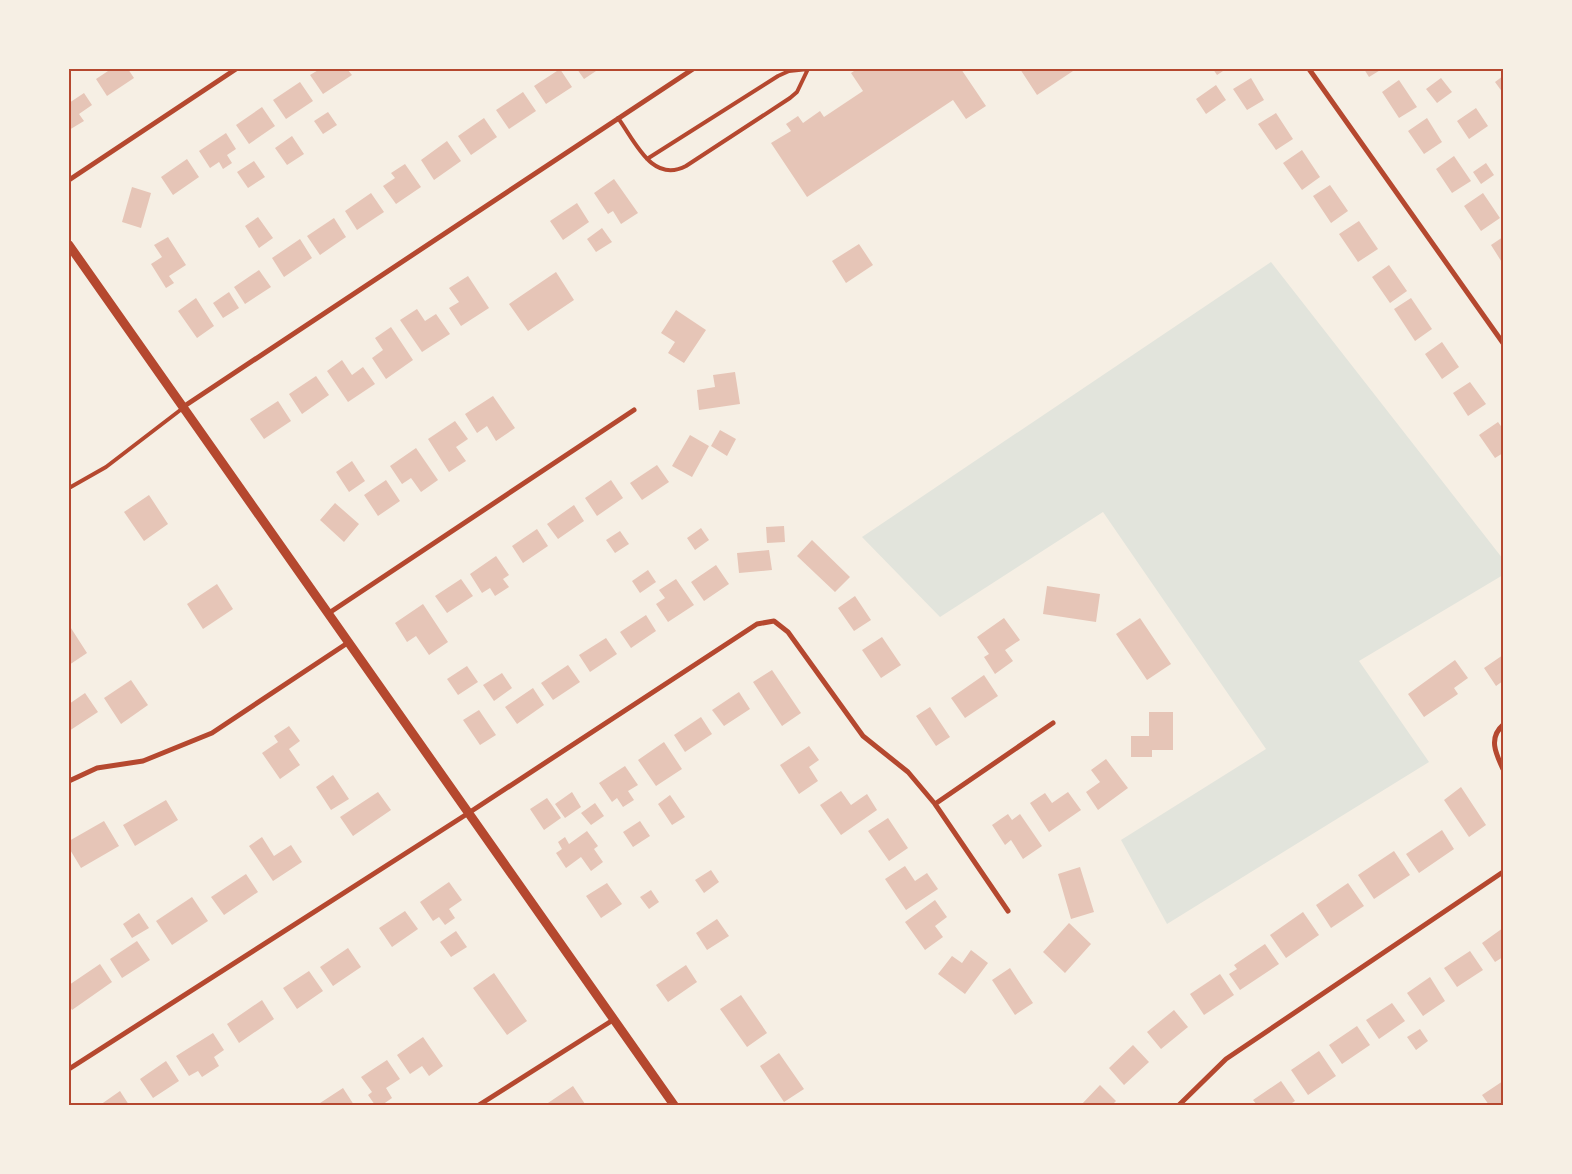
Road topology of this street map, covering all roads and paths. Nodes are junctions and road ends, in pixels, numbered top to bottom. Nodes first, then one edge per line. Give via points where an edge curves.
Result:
1 (236, 69) edge
2 (693, 69) edge
3 (808, 69) edge
4 (1309, 69) edge
5 (618, 118) junction
6 (646, 159) junction
7 (69, 180) edge
8 (69, 245) edge
9 (1503, 343) edge
10 (182, 408) junction
11 (634, 410) dead end
12 (69, 488) edge
13 (329, 613) junction
14 (349, 641) junction
15 (1054, 723) dead end
16 (1503, 725) edge
17 (1503, 769) edge
18 (69, 781) edge
19 (935, 804) junction
20 (468, 814) junction
21 (1503, 872) edge
22 (1008, 911) dead end
23 (613, 1020) junction
24 (69, 1069) edge
25 (479, 1105) edge
26 (674, 1105) edge
27 (1179, 1105) edge

1 - 7 street
2 - 5 street
3 - 6 lane via 778,76
3 - 6 lane via 797,92 790,98 686,166 664,171
4 - 9 street
5 - 6 lane
5 - 10 street
8 - 10 street
10 - 12 lane via 106,467
10 - 13 street
11 - 13 street
13 - 14 street
14 - 18 street via 212,732 143,761 97,768
14 - 20 street
15 - 19 street
16 - 17 street via 1498,730 1493,749
19 - 20 street via 908,772 863,736 788,632 774,621 757,624
19 - 22 street
20 - 23 street
20 - 24 street
21 - 27 street via 1226,1059
23 - 25 street
23 - 26 street

